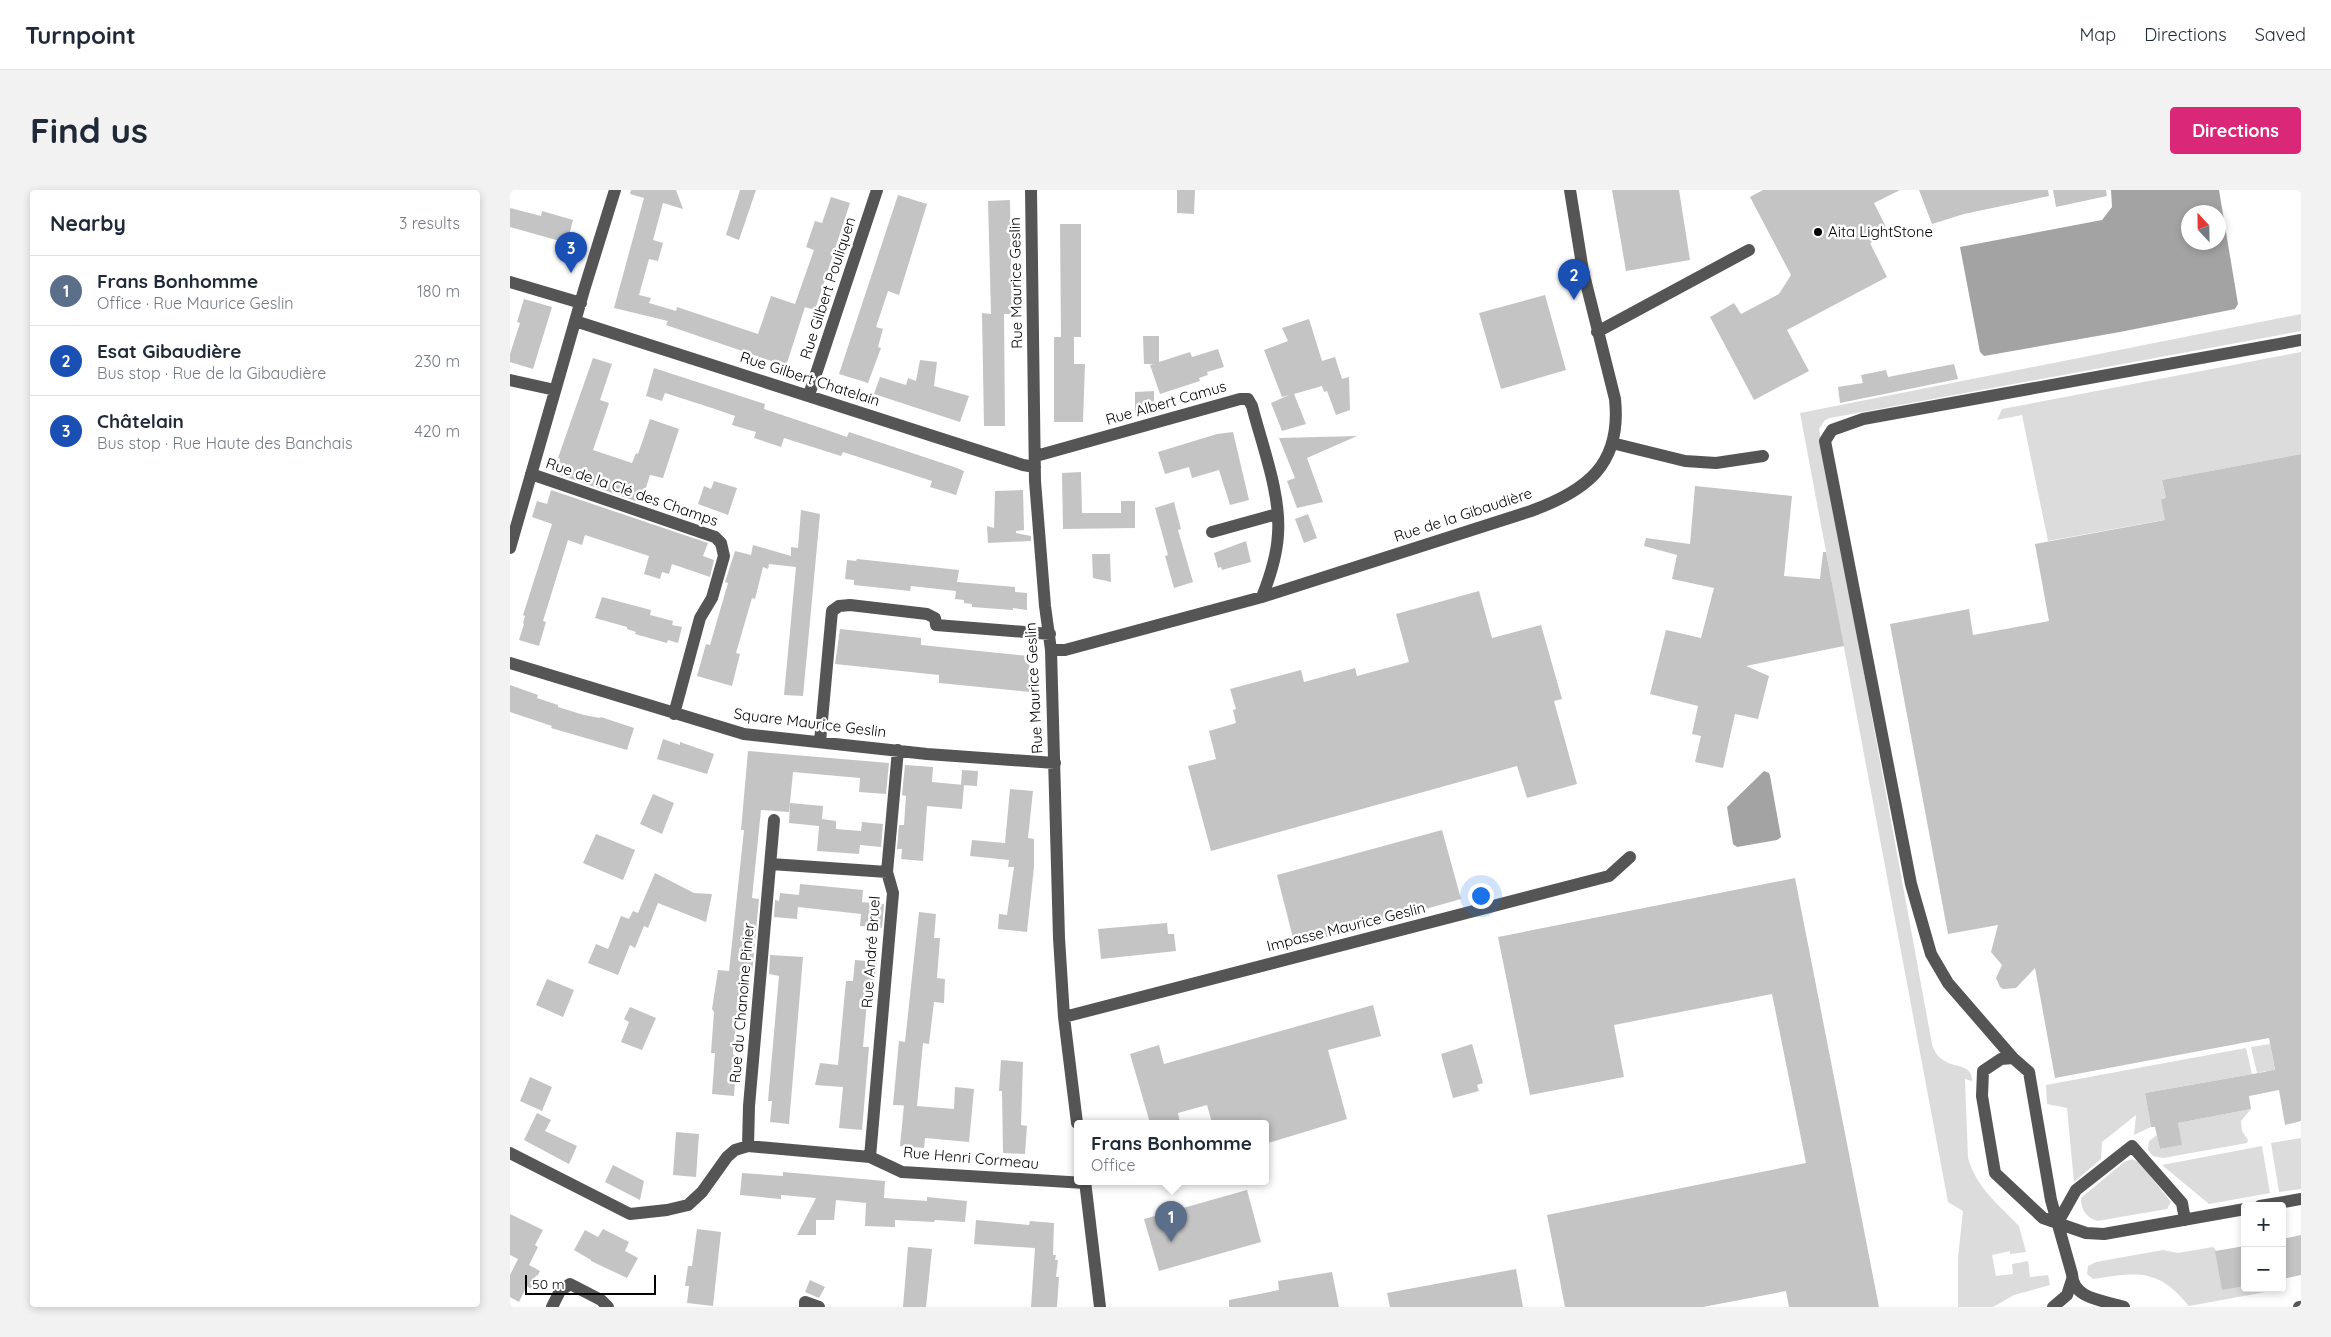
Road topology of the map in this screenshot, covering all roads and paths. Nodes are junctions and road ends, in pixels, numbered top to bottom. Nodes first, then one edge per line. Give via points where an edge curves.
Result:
1 (615, 190) edge
2 (877, 190) edge
3 (1031, 190) edge
4 (1570, 190) edge
5 (1749, 250) dead end
6 (510, 282) edge
7 (581, 302) junction
8 (575, 321) junction
9 (1597, 332) junction
10 (2301, 340) edge
11 (510, 380) edge
12 (555, 390) junction
13 (809, 396) junction
14 (1612, 443) junction
15 (1763, 456) dead end
16 (1036, 461) junction
17 (531, 474) junction
18 (1277, 514) junction
19 (1212, 532) dead end
20 (510, 548) edge
21 (1262, 597) junction
22 (1050, 634) junction
23 (1051, 650) junction
24 (510, 663) edge
25 (674, 714) junction
26 (820, 742) junction
27 (898, 750) junction
28 (1055, 763) junction
29 (774, 820) dead end
30 (1630, 857) dead end
31 (770, 864) junction
32 (887, 872) junction
33 (1064, 1017) junction
34 (2013, 1058) junction
35 (1077, 1120) edge
36 (748, 1146) junction
37 (510, 1153) edge
38 (870, 1157) junction
39 (1074, 1181) edge
40 (1085, 1185) edge
41 (2301, 1199) edge
42 (2278, 1202) edge
43 (2241, 1210) edge
44 (2185, 1220) junction
45 (2058, 1222) junction
46 (2072, 1280) junction
47 (552, 1307) edge
48 (608, 1307) edge
49 (805, 1307) edge
50 (819, 1307) edge
51 (1100, 1307) edge
52 (2053, 1307) edge
53 (2124, 1307) edge

1 - 7 street
2 - 13 street, Rue Gilbert Pouliquen
3 - 16 street, Rue Maurice Geslin
4 - 9 street, Rue de la Gibaudière
5 - 9 street
6 - 7 street
7 - 8 street
8 - 12 street
8 - 13 street, Rue Gilbert Chatelain
9 - 14 street, Rue de la Gibaudière via 1615,399
10 - 34 street via 1862,419 1832,430 1824,441 1911,884 1931,954 1948,983
11 - 12 street
12 - 17 street
13 - 16 street, Rue Gilbert Chatelain via 1023,465
14 - 15 street via 1703,463
14 - 21 street, Rue de la Gibaudière via 1593,476 1577,491 1551,504
16 - 18 street, Rue Albert Camus via 1244,398 1251,402
16 - 22 street, Rue Maurice Geslin via 1045,606
17 - 20 street
17 - 25 street, Rue de la Clé des Champs via 715,536 721,543 724,556 712,598 700,618
18 - 19 street
18 - 21 street, Rue Albert Camus via 1275,556
21 - 23 street, Rue de la Gibaudière via 1065,650
22 - 23 street, Rue Maurice Geslin
22 - 26 street via 936,625 935,618 927,614 839,606 832,612
23 - 28 street, Rue Maurice Geslin
24 - 25 street, Square Maurice Geslin
25 - 26 street, Square Maurice Geslin via 744,734
26 - 27 street, Square Maurice Geslin
27 - 28 street, Square Maurice Geslin
27 - 32 street, Rue André Bruel
28 - 33 street, Rue Maurice Geslin
29 - 31 street, Rue du Chanoine Pinier
30 - 33 street, Impasse Maurice Geslin via 1609,876
31 - 32 street
31 - 36 street, Rue du Chanoine Pinier
32 - 38 street, Rue André Bruel via 893,893
33 - 35 street, Rue Maurice Geslin
34 - 45 street via 2029,1072 2051,1200
34 - 45 street via 2001,1059 1983,1071 1982,1096 1995,1172 2043,1218
36 - 37 street via 727,1157 702,1192 688,1205 630,1214
36 - 38 street, Rue Henri Cormeau
38 - 39 street, Rue Henri Cormeau via 902,1172
40 - 51 street
41 - 42 street
43 - 44 street
44 - 45 street via 2104,1234 2086,1233
44 - 45 street via 2182,1202 2132,1146 2076,1190
45 - 46 street
46 - 52 street via 2066,1295
46 - 53 street via 2076,1290 2092,1299
47 - 48 street via 560,1291 570,1284
49 - 50 street via 806,1302

